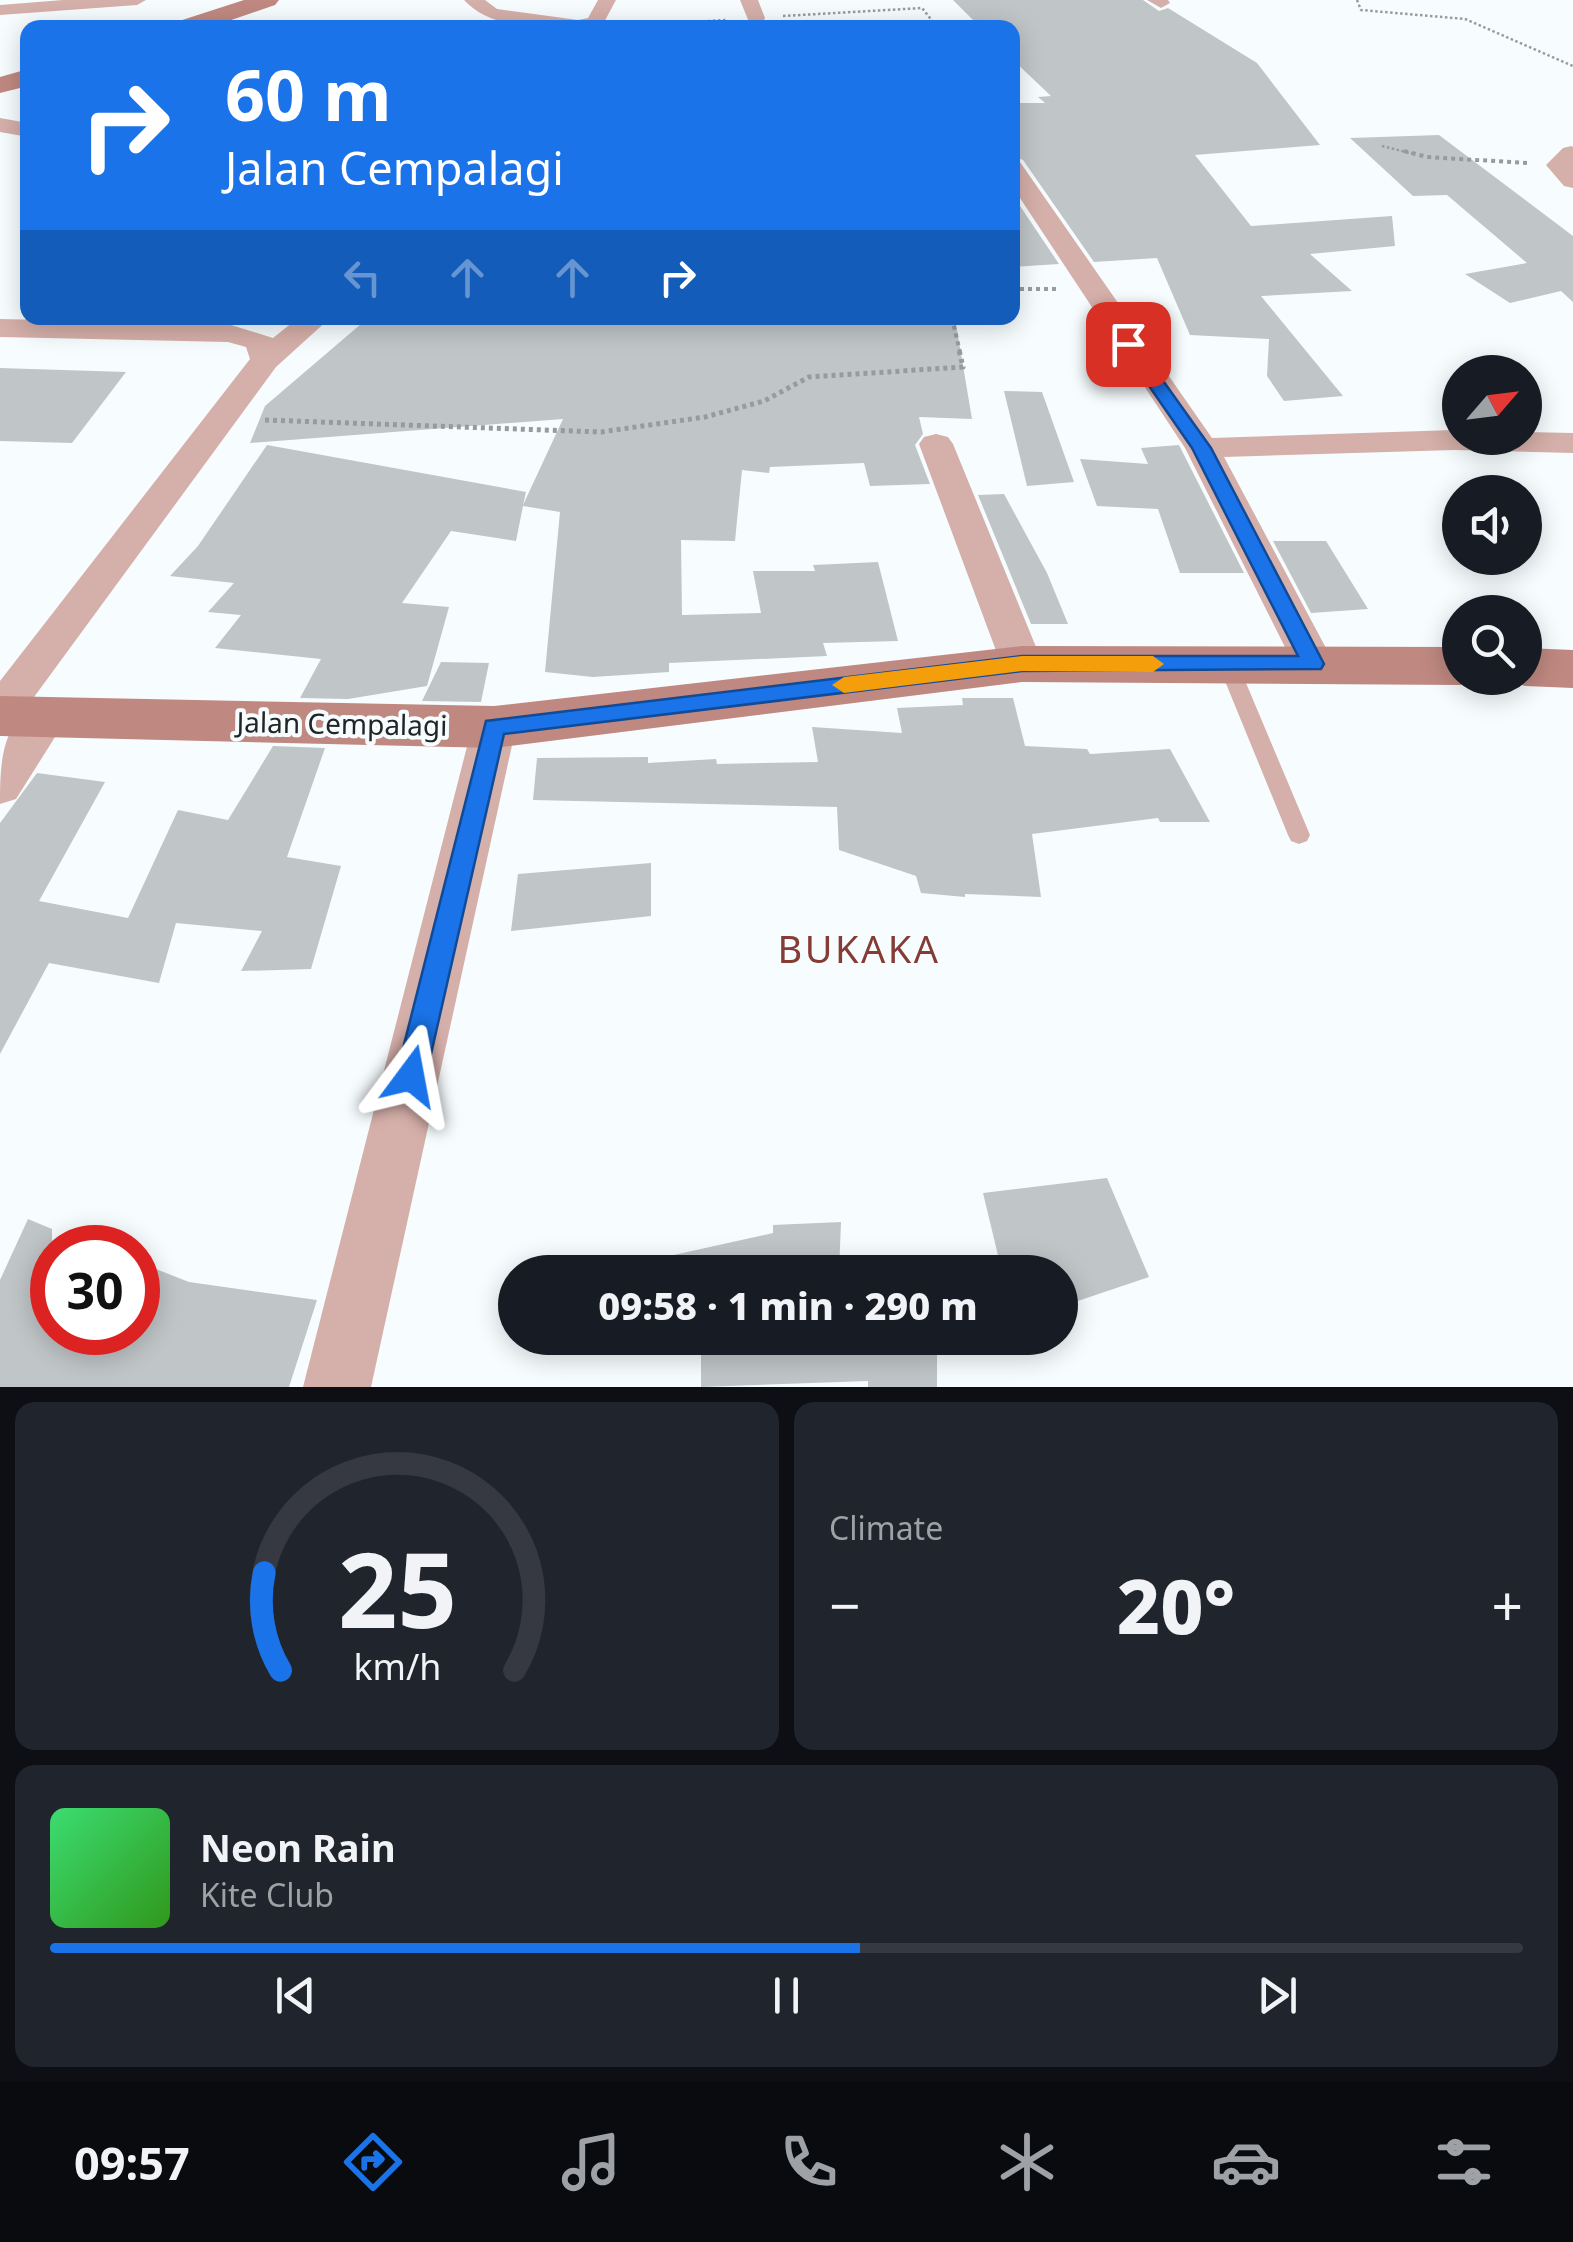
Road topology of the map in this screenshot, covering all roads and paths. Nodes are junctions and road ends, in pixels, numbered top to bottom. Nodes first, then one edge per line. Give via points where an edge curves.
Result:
1 (137, 0) edge
2 (268, 0) edge
3 (473, 0) edge
4 (902, 0) edge
5 (1357, 0) edge
6 (908, 8) junction
7 (753, 9) edge
8 (0, 10) edge
9 (207, 20) edge
10 (487, 20) edge
11 (690, 20) edge
12 (932, 20) edge
13 (1573, 66) edge
14 (1382, 146) dead end
15 (1567, 167) edge
16 (1020, 186) edge
17 (306, 325) edge
18 (954, 325) edge
19 (0, 328) edge
20 (265, 360) junction
21 (220, 418) junction
22 (936, 444) dead end
23 (1573, 444) edge
24 (1202, 448) junction
25 (1022, 664) junction
26 (1228, 664) junction
27 (1313, 664) junction
28 (1442, 666) edge
29 (15, 715) edge
30 (494, 727) junction
31 (0, 786) edge
32 (1299, 835) dead end
33 (337, 1387) edge

1 - 8 street
2 - 9 street
3 - 10 street
4 - 6 path
5 - 13 path via 1361,10 1465,20
6 - 7 path
6 - 12 path via 922,8
7 - 11 path
14 - 15 path via 1428,157
16 - 24 street via 1040,232
17 - 20 street
18 - 21 path via 963,368 809,377 764,401 705,417 601,432
19 - 20 street via 228,333 260,341
20 - 21 street
21 - 29 street
22 - 25 street
23 - 24 street via 1454,440
24 - 27 street
25 - 26 street, Jalan Cempalagi
25 - 30 street, Jalan Cempalagi
26 - 27 street, Jalan Cempalagi
26 - 32 lane
27 - 28 street, Jalan Cempalagi
29 - 30 street, Jalan Cempalagi
29 - 31 street
30 - 33 street

